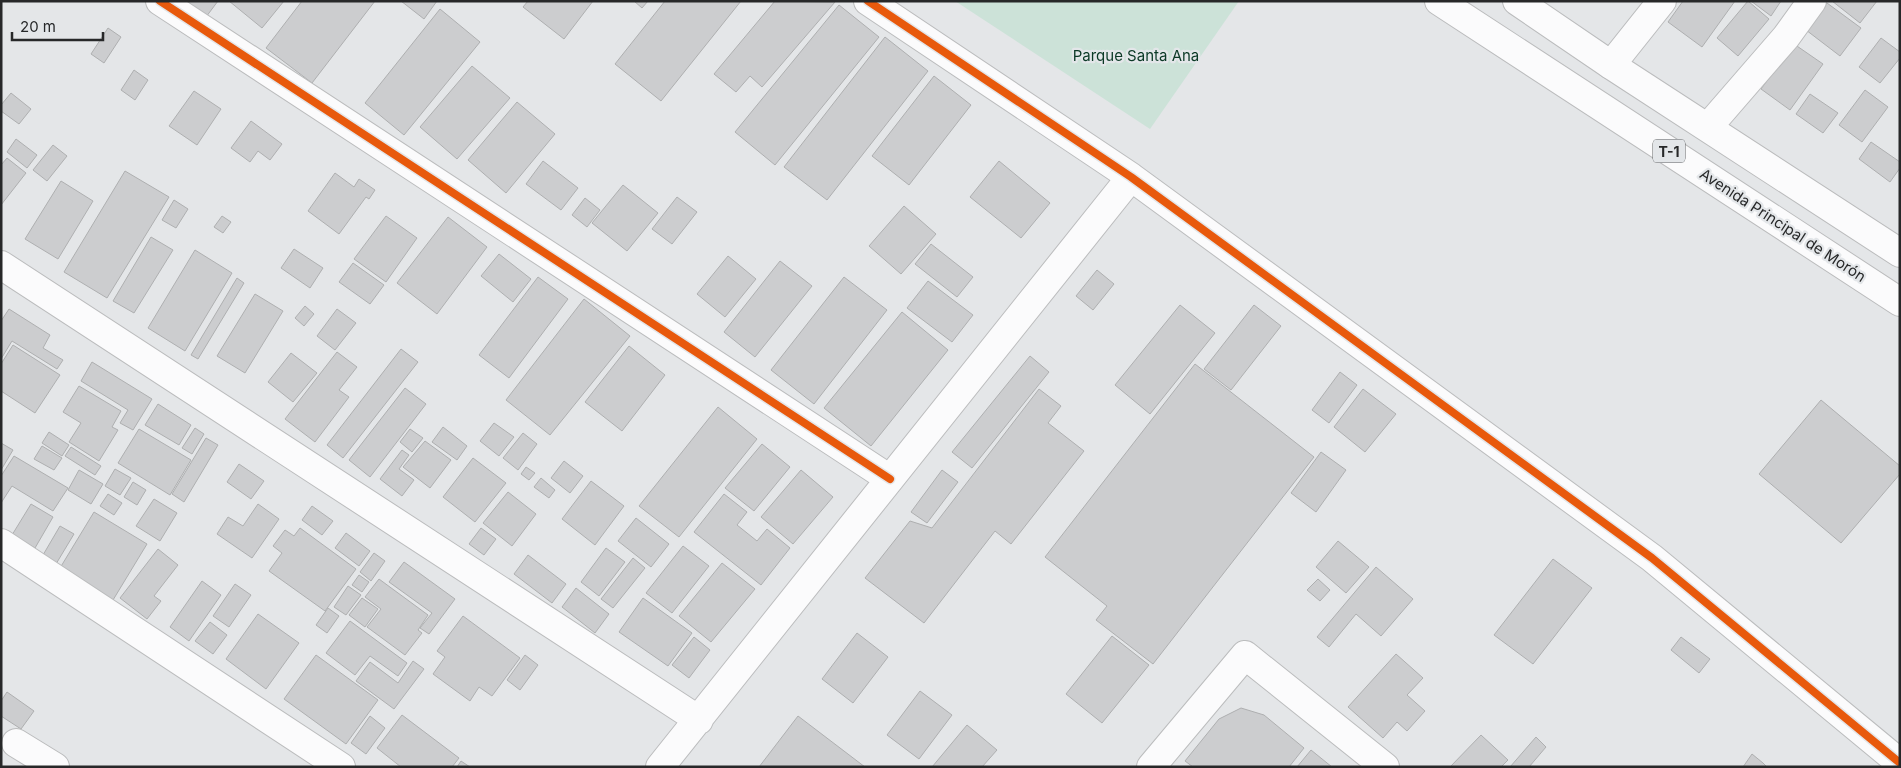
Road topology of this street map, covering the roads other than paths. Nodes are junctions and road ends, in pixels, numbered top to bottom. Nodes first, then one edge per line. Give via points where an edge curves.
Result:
1 (160, 1) edge
2 (868, 1) edge
3 (1439, 1) edge
4 (1516, 1) edge
5 (1662, 1) edge
6 (1812, 1) edge
7 (1611, 65) junction
8 (1708, 127) junction
9 (1131, 177) junction
10 (1900, 253) edge
11 (1, 265) edge
12 (1900, 302) edge
13 (890, 479) junction
14 (1, 543) edge
15 (699, 720) junction
16 (16, 743) dead end
17 (1900, 763) edge
18 (55, 767) edge
19 (341, 767) edge
20 (660, 767) edge
21 (1151, 767) edge
22 (1385, 767) edge

1 - 13 street
2 - 9 street
3 - 12 street, Avenida Principal de Morón / T-1
4 - 7 street, T-1
5 - 7 street
6 - 8 street via 1786,37
7 - 8 street, T-1
8 - 10 street, T-1
9 - 13 street
9 - 17 street via 1652,558
11 - 15 street
13 - 15 street
14 - 19 street
15 - 20 street
16 - 18 street
21 - 22 street via 1245,655

